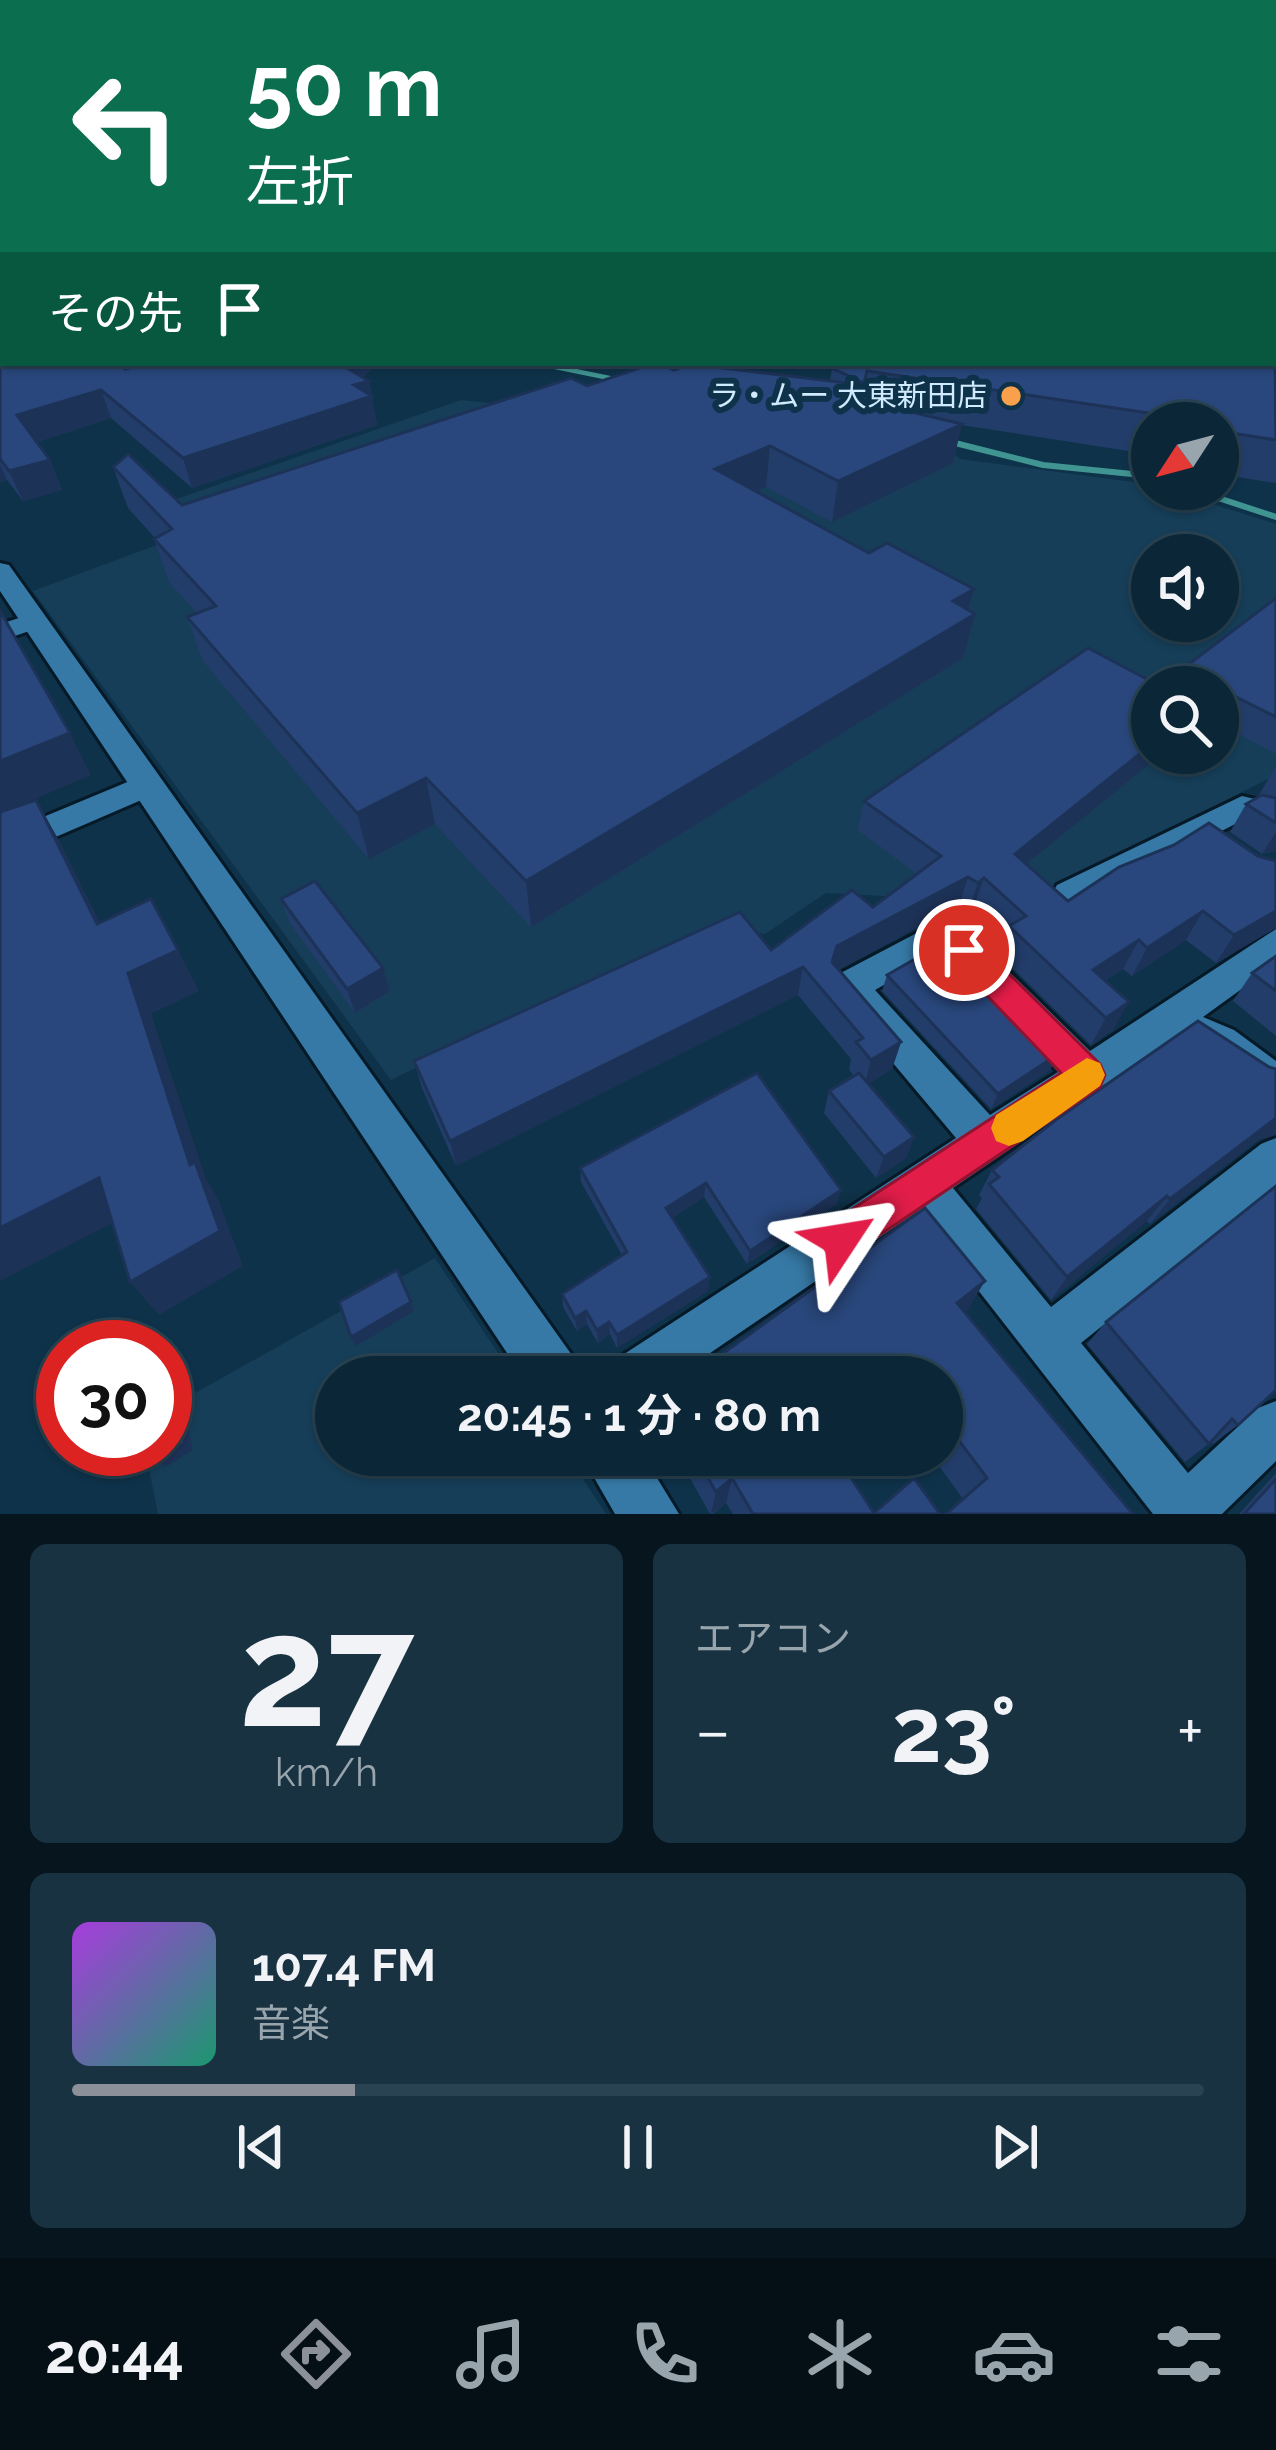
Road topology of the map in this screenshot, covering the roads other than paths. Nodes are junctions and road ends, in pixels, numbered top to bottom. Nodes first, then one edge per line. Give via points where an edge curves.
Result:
1 (0, 571) edge
2 (17, 627) edge
3 (149, 784) junction
4 (1276, 816) edge
5 (1196, 831) junction
6 (0, 849) edge
7 (1229, 853) edge
8 (1069, 894) edge
9 (1276, 944) edge
10 (1168, 1020) junction
11 (1087, 1075) junction
12 (1276, 1085) edge
13 (988, 1143) junction
14 (1276, 1159) edge
15 (924, 1186) junction
16 (1048, 1340) junction
17 (541, 1356) edge
18 (664, 1356) edge
19 (1276, 1426) edge
20 (624, 1476) edge
21 (1187, 1513) edge
22 (650, 1514) edge

1 - 2 street
2 - 3 street
3 - 6 street
3 - 17 street
4 - 5 street via 1242,807
5 - 7 street
5 - 8 street
9 - 10 street
10 - 11 street
10 - 12 street via 1220,1042
11 - 13 street
11 - 13 street via 958,939 848,987
13 - 15 street
14 - 16 street
15 - 16 street
15 - 18 street
16 - 21 street
19 - 21 street
20 - 22 street

